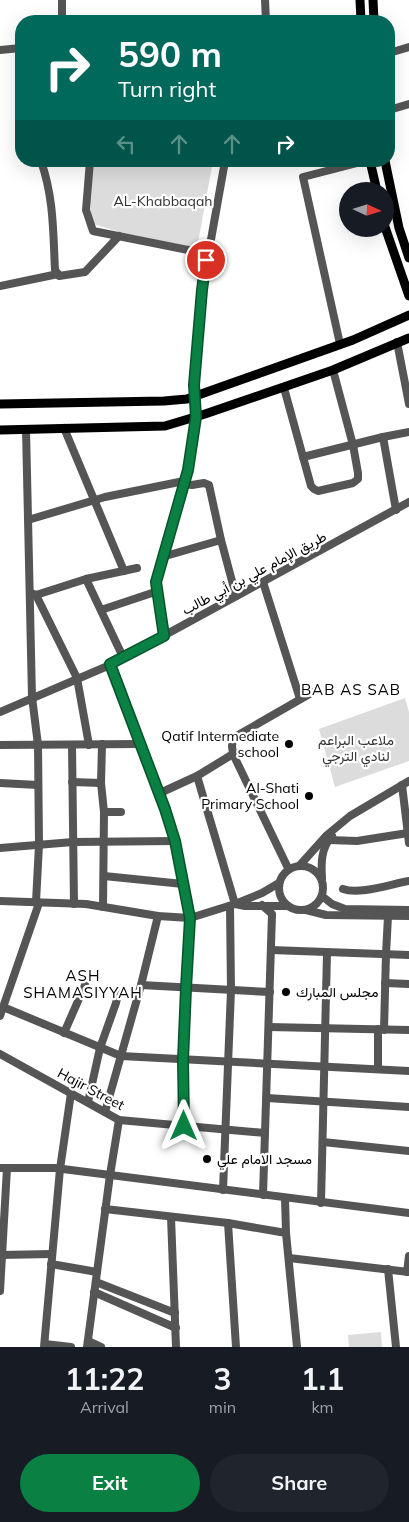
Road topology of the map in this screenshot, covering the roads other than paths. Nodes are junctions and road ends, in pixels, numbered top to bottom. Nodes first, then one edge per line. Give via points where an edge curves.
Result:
1 (62, 0) edge
2 (265, 0) edge
3 (360, 0) edge
4 (373, 0) edge
5 (62, 15) edge
6 (266, 15) edge
7 (361, 15) edge
8 (374, 15) edge
9 (409, 48) edge
10 (15, 49) edge
11 (0, 50) edge
12 (395, 52) edge
13 (409, 104) edge
14 (395, 108) edge
15 (43, 167) edge
16 (90, 167) edge
17 (223, 167) edge
18 (341, 167) edge
19 (371, 167) edge
20 (386, 167) edge
21 (375, 182) edge
22 (119, 236) junction
23 (389, 238) edge
24 (208, 254) junction
25 (409, 258) edge
26 (58, 274) junction
27 (0, 286) edge
28 (409, 296) edge
29 (409, 315) edge
30 (409, 338) edge
31 (397, 342) junction
32 (340, 344) junction
33 (333, 370) junction
34 (284, 388) junction
35 (194, 397) junction
36 (0, 404) edge
37 (409, 404) edge
38 (196, 417) junction
39 (64, 428) junction
40 (26, 429) junction
41 (0, 430) edge
42 (409, 432) edge
43 (383, 437) junction
44 (353, 445) junction
45 (303, 457) junction
46 (184, 482) junction
47 (93, 500) junction
48 (409, 502) edge
49 (396, 510) junction
50 (28, 520) junction
51 (221, 540) junction
52 (162, 556) junction
53 (137, 568) dead end
54 (124, 571) junction
55 (86, 579) junction
56 (263, 582) junction
57 (158, 591) junction
58 (33, 593) junction
59 (236, 596) junction
60 (101, 610) junction
61 (164, 636) junction
62 (123, 657) junction
63 (110, 664) junction
64 (77, 678) junction
65 (312, 692) dead end
66 (32, 697) junction
67 (300, 699) junction
68 (0, 712) edge
69 (102, 744) junction
70 (140, 744) junction
71 (0, 745) edge
72 (38, 745) junction
73 (72, 745) junction
74 (89, 745) junction
75 (233, 754) junction
76 (197, 776) junction
77 (72, 782) junction
78 (0, 783) edge
79 (101, 783) junction
80 (405, 783) edge
81 (38, 785) junction
82 (160, 793) junction
83 (104, 812) junction
84 (121, 812) dead end
85 (350, 816) junction
86 (408, 833) junction
87 (329, 840) junction
88 (175, 841) junction
89 (74, 842) junction
90 (104, 843) junction
91 (409, 843) edge
92 (39, 845) junction
93 (0, 848) edge
94 (300, 865) junction
95 (288, 868) junction
96 (104, 876) junction
97 (322, 878) junction
98 (409, 881) edge
99 (279, 883) junction
100 (183, 884) junction
101 (343, 889) dead end
102 (322, 896) junction
103 (0, 901) edge
104 (38, 902) junction
105 (74, 904) junction
106 (233, 905) junction
107 (262, 905) junction
108 (288, 906) junction
109 (103, 907) junction
110 (306, 910) junction
111 (409, 910) edge
112 (158, 916) junction
113 (388, 916) junction
114 (409, 916) edge
115 (190, 918) junction
116 (271, 950) junction
117 (328, 953) junction
118 (386, 954) junction
119 (409, 955) edge
120 (385, 983) junction
121 (409, 984) edge
122 (85, 985) dead end
123 (141, 985) junction
124 (186, 988) junction
125 (231, 990) junction
126 (270, 992) junction
127 (118, 993) dead end
128 (3, 1002) edge
129 (0, 1016) edge
130 (269, 1027) junction
131 (326, 1028) junction
132 (381, 1030) junction
133 (409, 1030) edge
134 (64, 1033) junction
135 (100, 1048) junction
136 (0, 1054) edge
137 (121, 1056) junction
138 (183, 1060) junction
139 (228, 1062) junction
140 (268, 1064) junction
141 (324, 1067) junction
142 (378, 1069) junction
143 (409, 1071) edge
144 (71, 1093) junction
145 (266, 1098) junction
146 (88, 1102) junction
147 (324, 1102) junction
148 (409, 1107) edge
149 (105, 1112) junction
150 (119, 1120) junction
151 (184, 1126) junction
152 (226, 1129) junction
153 (266, 1133) junction
154 (323, 1142) junction
155 (409, 1151) edge
156 (4, 1168) edge
157 (60, 1168) junction
158 (110, 1175) junction
159 (223, 1190) junction
160 (263, 1195) junction
161 (285, 1198) junction
162 (321, 1203) junction
163 (106, 1209) junction
164 (409, 1213) edge
165 (171, 1217) junction
166 (228, 1223) junction
167 (286, 1232) junction
168 (52, 1254) junction
169 (1, 1255) edge
170 (409, 1256) edge
171 (289, 1258) junction
172 (51, 1264) junction
173 (388, 1269) junction
174 (97, 1272) junction
175 (408, 1272) edge
176 (96, 1282) junction
177 (0, 1292) edge
178 (94, 1292) junction
179 (175, 1313) junction
180 (176, 1328) junction
181 (87, 1344) edge
182 (44, 1346) edge
183 (71, 1347) edge
184 (101, 1347) edge
185 (176, 1347) edge
186 (236, 1347) edge
187 (297, 1347) edge
188 (396, 1347) edge

1 - 5 street
2 - 6 street
3 - 7 main road
4 - 8 main road
9 - 12 street
10 - 11 street
13 - 14 street
15 - 26 street via 52,209 55,270
16 - 22 street via 86,210 94,231
17 - 24 street
18 - 32 street via 303,177
19 - 21 main road
20 - 25 main road
22 - 24 street
22 - 26 street via 85,272
23 - 28 main road
24 - 35 street
26 - 27 street
29 - 32 main road
30 - 31 main road
31 - 33 main road
31 - 37 street
32 - 35 main road
33 - 34 main road
33 - 44 street
34 - 38 main road
34 - 45 street
35 - 36 main road via 164,402
35 - 38 street
38 - 39 main road via 165,426
38 - 46 street
39 - 40 main road
39 - 47 street
40 - 41 main road
40 - 50 street
42 - 43 street
43 - 44 street
43 - 49 street
44 - 45 street
44 - 45 street via 358,474 353,483 314,490
46 - 47 street
46 - 51 street via 207,484
46 - 52 street
47 - 50 street
47 - 54 street
48 - 49 street, طريق الإمام علي بن أبي طالب
49 - 56 street, طريق الإمام علي بن أبي طالب
50 - 58 street
51 - 52 street
51 - 59 street
52 - 57 street via 156,582
53 - 54 street
54 - 55 street
55 - 58 street
55 - 60 street
56 - 59 street, طريق الإمام علي بن أبي طالب
56 - 67 street
57 - 60 street
57 - 61 street
58 - 64 street
58 - 66 street
59 - 61 street, طريق الإمام علي بن أبي طالب
60 - 62 street
61 - 62 street, طريق الإمام علي بن أبي طالب
62 - 63 street, طريق الإمام علي بن أبي طالب
63 - 64 street, طريق الإمام علي بن أبي طالب
63 - 70 street
64 - 66 street, طريق الإمام علي بن أبي طالب
64 - 74 street
65 - 67 street
66 - 68 street, طريق الإمام علي بن أبي طالب
66 - 72 street
67 - 75 street via 233,738
69 - 70 street
69 - 74 street
69 - 79 street
70 - 82 street
71 - 72 street
72 - 73 street
72 - 81 street
73 - 74 street
73 - 77 street
75 - 76 street
75 - 95 street
76 - 82 street
76 - 106 street
77 - 79 street
77 - 89 street
78 - 81 street
79 - 83 street
80 - 85 street
80 - 86 street
81 - 92 street
82 - 88 street
83 - 84 street
83 - 90 street
85 - 87 street
85 - 94 street via 327,835
86 - 87 street via 356,842
86 - 91 street
87 - 97 street via 321,860
88 - 90 street
88 - 100 street
89 - 90 street
89 - 92 street
89 - 105 street
90 - 96 street
92 - 93 street
92 - 104 street
94 - 95 street
94 - 97 street via 315,870
95 - 99 street
96 - 100 street
96 - 109 street
97 - 102 street
98 - 101 street via 366,890
99 - 106 street
99 - 108 street via 280,895
100 - 115 street
102 - 110 street via 316,905
102 - 111 street via 345,909
103 - 104 street
104 - 105 street
104 - 128 street
105 - 109 street
106 - 107 street
106 - 115 street
106 - 125 street
107 - 108 street
107 - 116 street via 272,914
108 - 110 street
109 - 112 street
110 - 113 street via 326,915
112 - 115 street
112 - 123 street
113 - 114 street
113 - 118 street
115 - 124 street
116 - 117 street
116 - 126 street
117 - 118 street
117 - 131 street
118 - 119 street
118 - 120 street
120 - 121 street
120 - 132 street
122 - 134 street
123 - 124 street
123 - 137 street
124 - 125 street
124 - 138 street
125 - 126 street
125 - 139 street
126 - 130 street
127 - 135 street
128 - 129 street
128 - 134 street
130 - 131 street
130 - 140 street
131 - 132 street
131 - 141 street
132 - 133 street
132 - 142 street
134 - 135 street
135 - 137 street
135 - 146 street
136 - 144 street, Hajir Street
137 - 138 street
137 - 149 street
138 - 139 street
138 - 151 street
139 - 140 street
139 - 152 street
140 - 141 street
140 - 145 street
141 - 142 street
141 - 147 street
142 - 143 street
144 - 146 street, Hajir Street
144 - 157 street
145 - 147 street
145 - 153 street
146 - 149 street, Hajir Street
147 - 148 street
147 - 154 street
149 - 150 street, Hajir Street
150 - 151 street, Hajir Street
150 - 158 street
151 - 152 street, Hajir Street
152 - 153 street, Hajir Street
152 - 159 street
153 - 160 street
154 - 155 street
154 - 162 street
156 - 157 street
156 - 169 street
157 - 158 street
157 - 168 street
158 - 159 street
158 - 163 street
159 - 160 street
160 - 161 street
161 - 162 street
161 - 167 street
162 - 164 street
163 - 165 street
163 - 174 street
165 - 166 street
165 - 179 street
166 - 167 street
166 - 186 street
167 - 171 street
168 - 169 street
168 - 172 street
169 - 177 street
170 - 175 street
171 - 173 street
171 - 187 street
172 - 174 street
172 - 182 street
173 - 175 street
173 - 188 street
174 - 176 street
176 - 178 street
176 - 179 street
178 - 180 street
178 - 181 street
179 - 180 street
180 - 185 street
181 - 184 street
182 - 183 street

